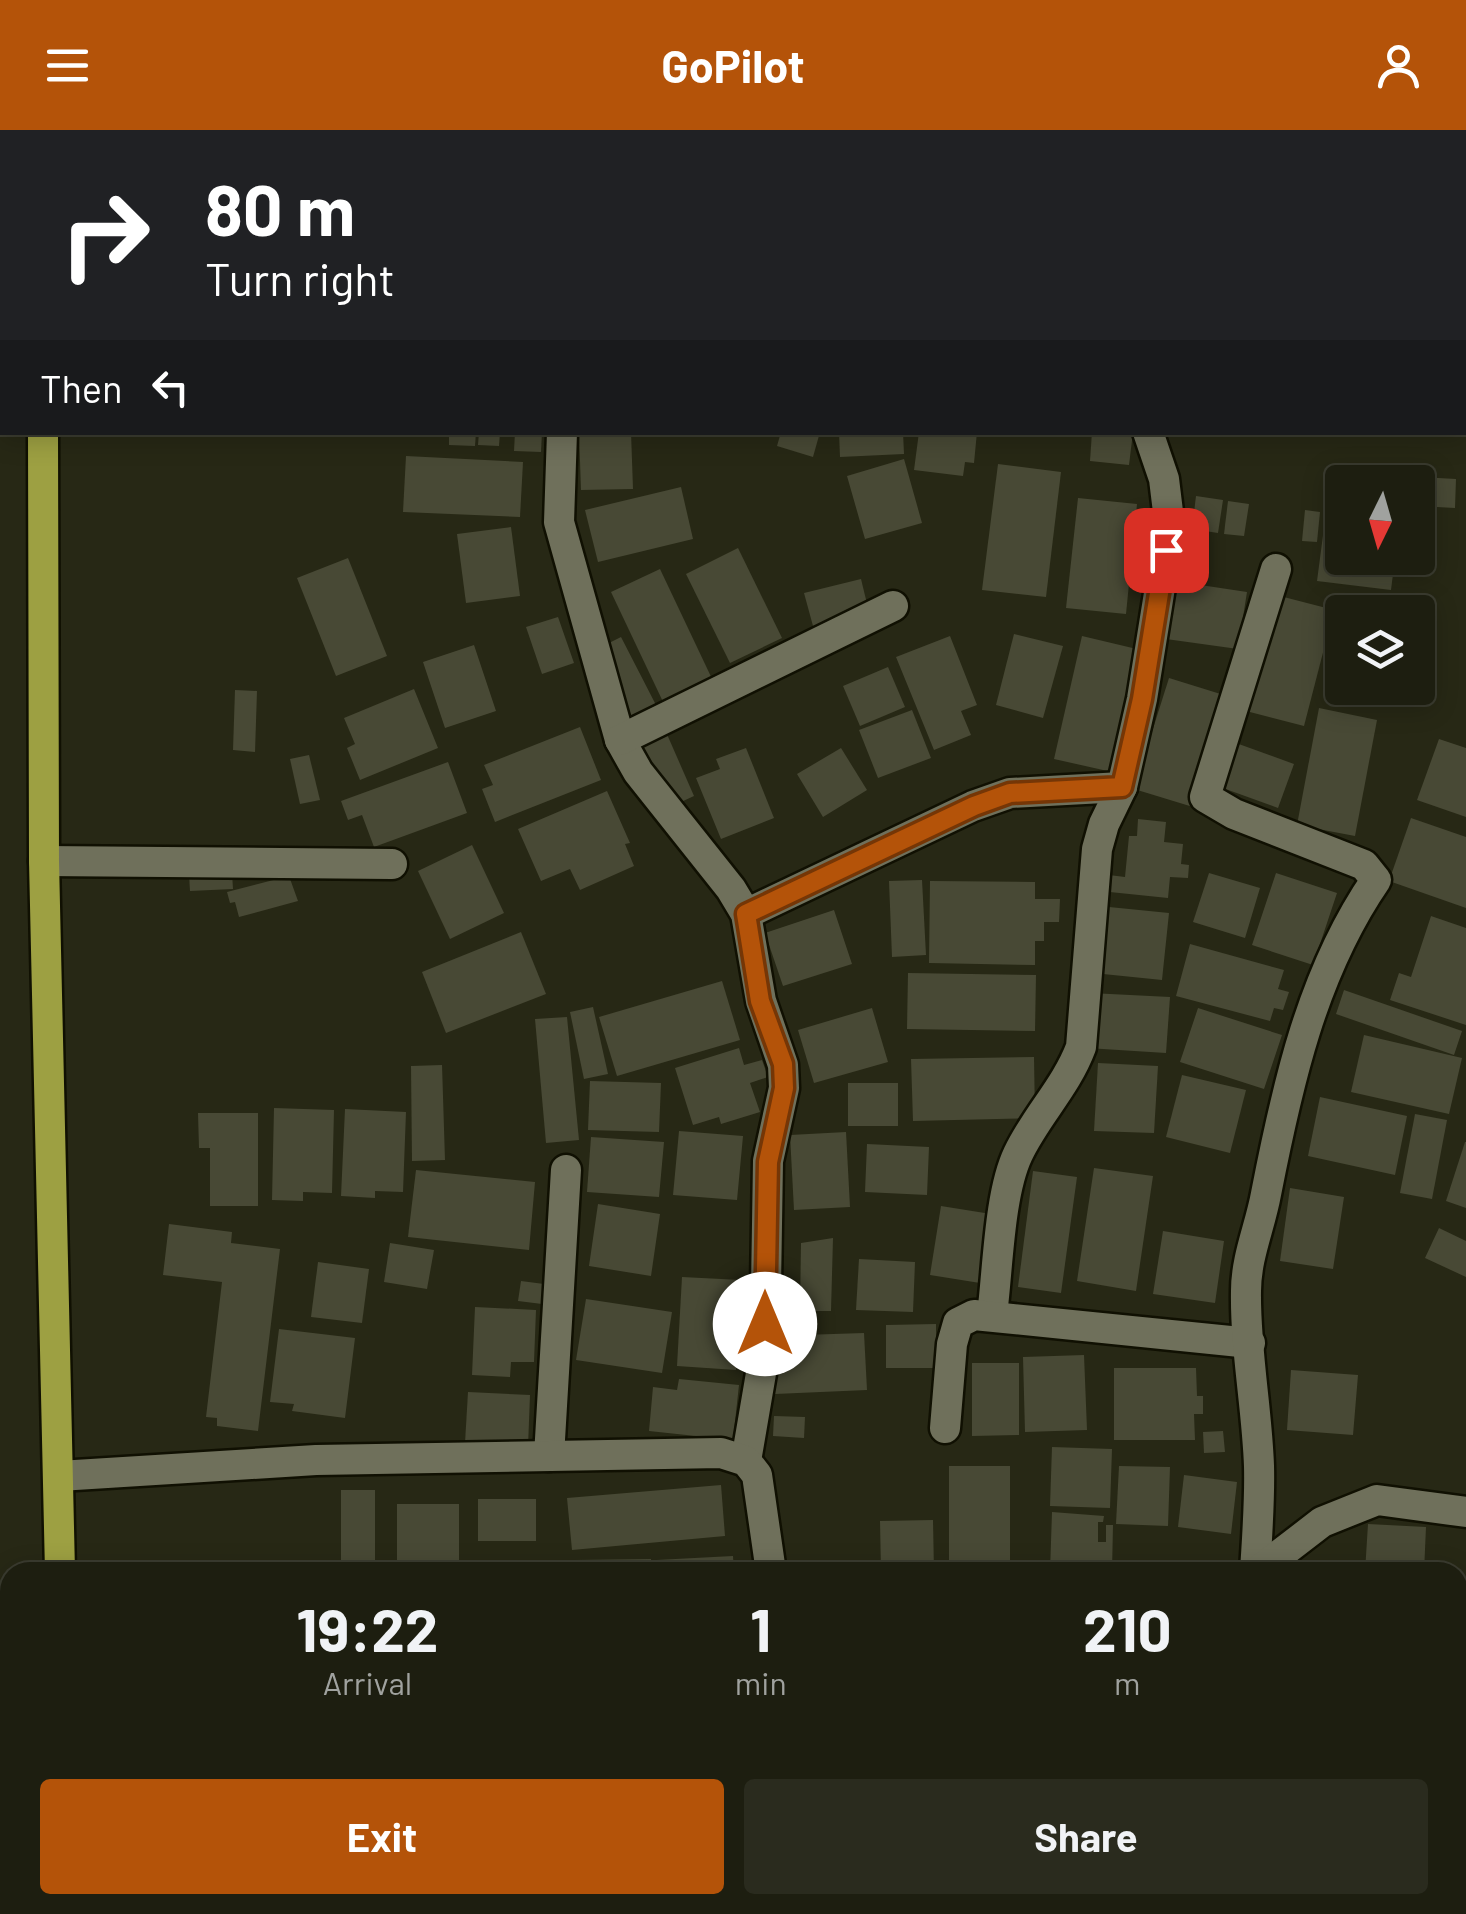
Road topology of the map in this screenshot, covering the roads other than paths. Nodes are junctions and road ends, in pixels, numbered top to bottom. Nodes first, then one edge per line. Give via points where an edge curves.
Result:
1 (42, 435) edge
2 (562, 435) edge
3 (1149, 435) edge
4 (1276, 570) dead end
5 (893, 606) dead end
6 (620, 740) junction
7 (1122, 787) junction
8 (44, 861) junction
9 (392, 864) dead end
10 (746, 914) junction
11 (566, 1170) dead end
12 (992, 1315) junction
13 (1250, 1344) junction
14 (945, 1428) dead end
15 (549, 1456) junction
16 (746, 1461) junction
17 (59, 1476) junction
18 (1466, 1512) edge
19 (60, 1562) edge
20 (770, 1562) edge
21 (1256, 1562) edge
22 (1269, 1562) edge

1 - 8 highway
2 - 6 street via 559,522
3 - 7 street via 1169,520
4 - 13 street via 1205,796 1364,865 1376,880 1352,916 1304,1029 1251,1242
5 - 6 street
6 - 10 street
7 - 10 street via 1010,793
7 - 12 street via 1098,850 1082,1047 1018,1154 1007,1190
8 - 9 street
8 - 17 highway
10 - 16 street via 784,1088 768,1162 765,1350
11 - 15 street
12 - 13 street
12 - 14 street via 974,1314 958,1323
13 - 21 street via 1259,1468
15 - 16 street via 721,1453
15 - 17 street via 316,1460
16 - 20 street via 757,1475
17 - 19 highway
18 - 22 street via 1377,1500 1322,1522

